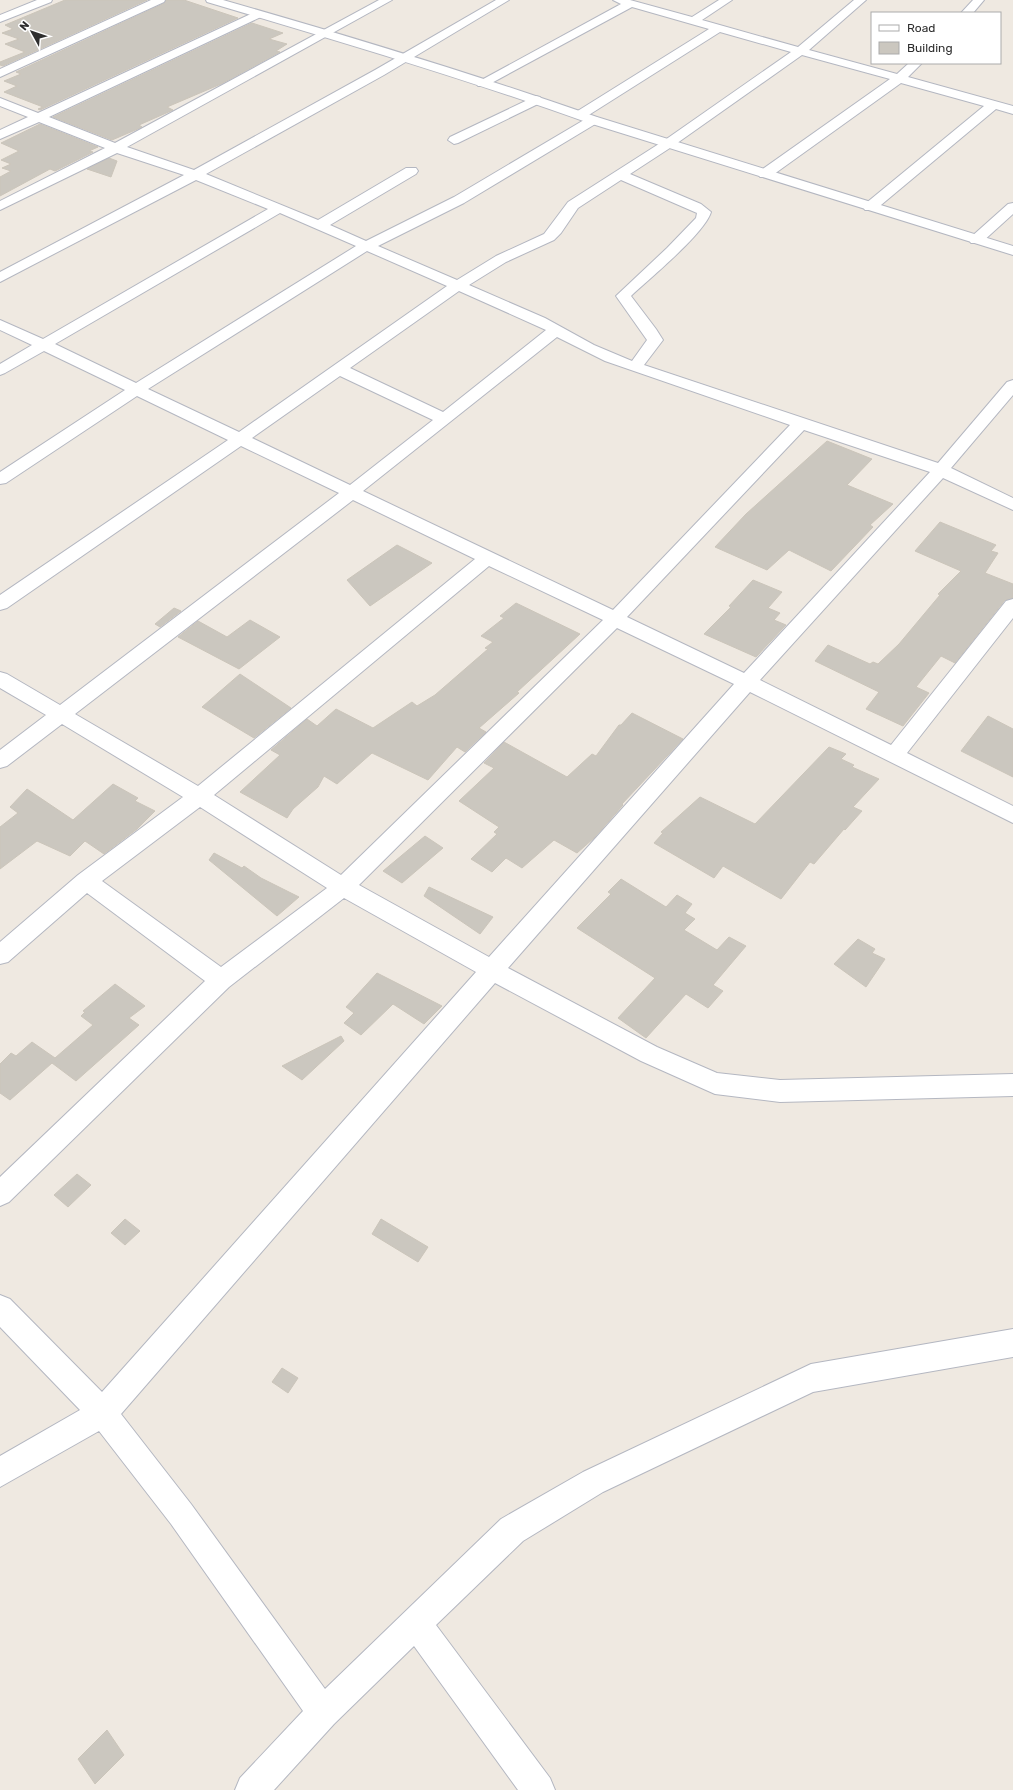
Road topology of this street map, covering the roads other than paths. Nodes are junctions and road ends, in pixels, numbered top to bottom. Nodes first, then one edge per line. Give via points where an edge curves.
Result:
1 (47, 0) edge
2 (160, 0) edge
3 (211, 0) edge
4 (387, 0) edge
5 (504, 0) edge
6 (618, 0) edge
7 (727, 0) edge
8 (861, 0) edge
9 (979, 0) edge
10 (630, 4) junction
11 (259, 8) junction
12 (968, 12) edge
13 (0, 20) edge
14 (693, 21) junction
15 (718, 28) junction
16 (325, 33) junction
17 (800, 51) junction
18 (405, 59) junction
19 (915, 64) edge
20 (0, 73) edge
21 (900, 78) junction
22 (482, 83) junction
23 (536, 100) junction
24 (0, 102) edge
25 (993, 104) junction
26 (1013, 110) edge
27 (580, 115) junction
28 (39, 117) junction
29 (593, 120) junction
30 (0, 135) edge
31 (454, 140) dead end
32 (669, 143) junction
33 (116, 148) junction
34 (411, 171) dead end
35 (765, 174) junction
36 (196, 175) junction
37 (620, 175) junction
38 (0, 206) edge
39 (870, 207) junction
40 (1013, 207) edge
41 (279, 208) junction
42 (318, 226) junction
43 (976, 240) junction
44 (364, 247) junction
45 (1013, 251) edge
46 (0, 278) edge
47 (457, 286) junction
48 (0, 324) edge
49 (556, 330) junction
50 (43, 345) junction
51 (635, 367) junction
52 (338, 369) junction
53 (0, 370) edge
54 (1013, 385) edge
55 (136, 390) junction
56 (444, 419) junction
57 (801, 423) junction
58 (240, 439) junction
59 (941, 470) junction
60 (0, 479) edge
61 (352, 492) junction
62 (1013, 505) edge
63 (488, 557) junction
64 (0, 604) edge
65 (1013, 605) edge
66 (615, 619) junction
67 (0, 679) edge
68 (747, 682) junction
69 (60, 715) junction
70 (894, 756) junction
71 (0, 761) edge
72 (199, 796) junction
73 (1013, 815) edge
74 (86, 881) junction
75 (343, 887) junction
76 (0, 955) edge
77 (492, 970) junction
78 (221, 980) junction
79 (1013, 1085) edge
80 (0, 1194) edge
81 (0, 1308) edge
82 (1013, 1343) edge
83 (103, 1413) junction
84 (0, 1472) edge
85 (416, 1623) junction
86 (323, 1713) junction
87 (252, 1790) edge
88 (538, 1790) edge

1 - 13 street
2 - 20 street
3 - 11 street via 244,10
4 - 16 street
5 - 18 street
6 - 10 street
7 - 14 street
8 - 17 street
9 - 12 street
10 - 14 street
10 - 22 street
11 - 16 street
11 - 28 street
14 - 15 street
15 - 17 street
15 - 27 street
16 - 18 street
16 - 33 street
17 - 21 street
17 - 32 street
18 - 22 street
18 - 36 street
19 - 21 street
21 - 25 street
21 - 35 street
22 - 23 street
23 - 27 street
23 - 31 street
24 - 28 street
25 - 26 street
25 - 39 street
27 - 29 street
28 - 30 street
28 - 33 street
29 - 32 street
29 - 44 street via 459,200
32 - 35 street
32 - 37 street
33 - 36 street
33 - 38 street
34 - 42 street
35 - 39 street
36 - 41 street
36 - 46 street
37 - 47 street via 573,205 549,238 501,259
37 - 51 street via 704,212 702,219 672,251 623,296 652,332 655,340
39 - 43 street
40 - 43 street
41 - 42 street
41 - 50 street
42 - 44 street
43 - 45 street
44 - 47 street
44 - 55 street
47 - 49 street
47 - 52 street
48 - 50 street
49 - 51 street
49 - 56 street
50 - 53 street
50 - 55 street
51 - 57 street
52 - 56 street
52 - 58 street
54 - 59 street
55 - 58 street
55 - 60 street
56 - 61 street
57 - 59 street
57 - 66 street
58 - 61 street
58 - 64 street
59 - 62 street
59 - 68 street
61 - 63 street
61 - 69 street
63 - 66 street
63 - 72 street
65 - 70 street
66 - 68 street
66 - 75 street
67 - 69 street
68 - 70 street
68 - 77 street
69 - 71 street
69 - 72 street
70 - 73 street
72 - 74 street
72 - 75 street
74 - 76 street
74 - 78 street
75 - 77 street
75 - 78 street
77 - 79 street via 649,1054 715,1083 780,1091
77 - 83 street
78 - 80 street
81 - 83 street
82 - 85 street via 811,1378 593,1482 512,1530
83 - 84 street
83 - 86 street via 181,1514
85 - 86 street
85 - 88 street
86 - 87 street

